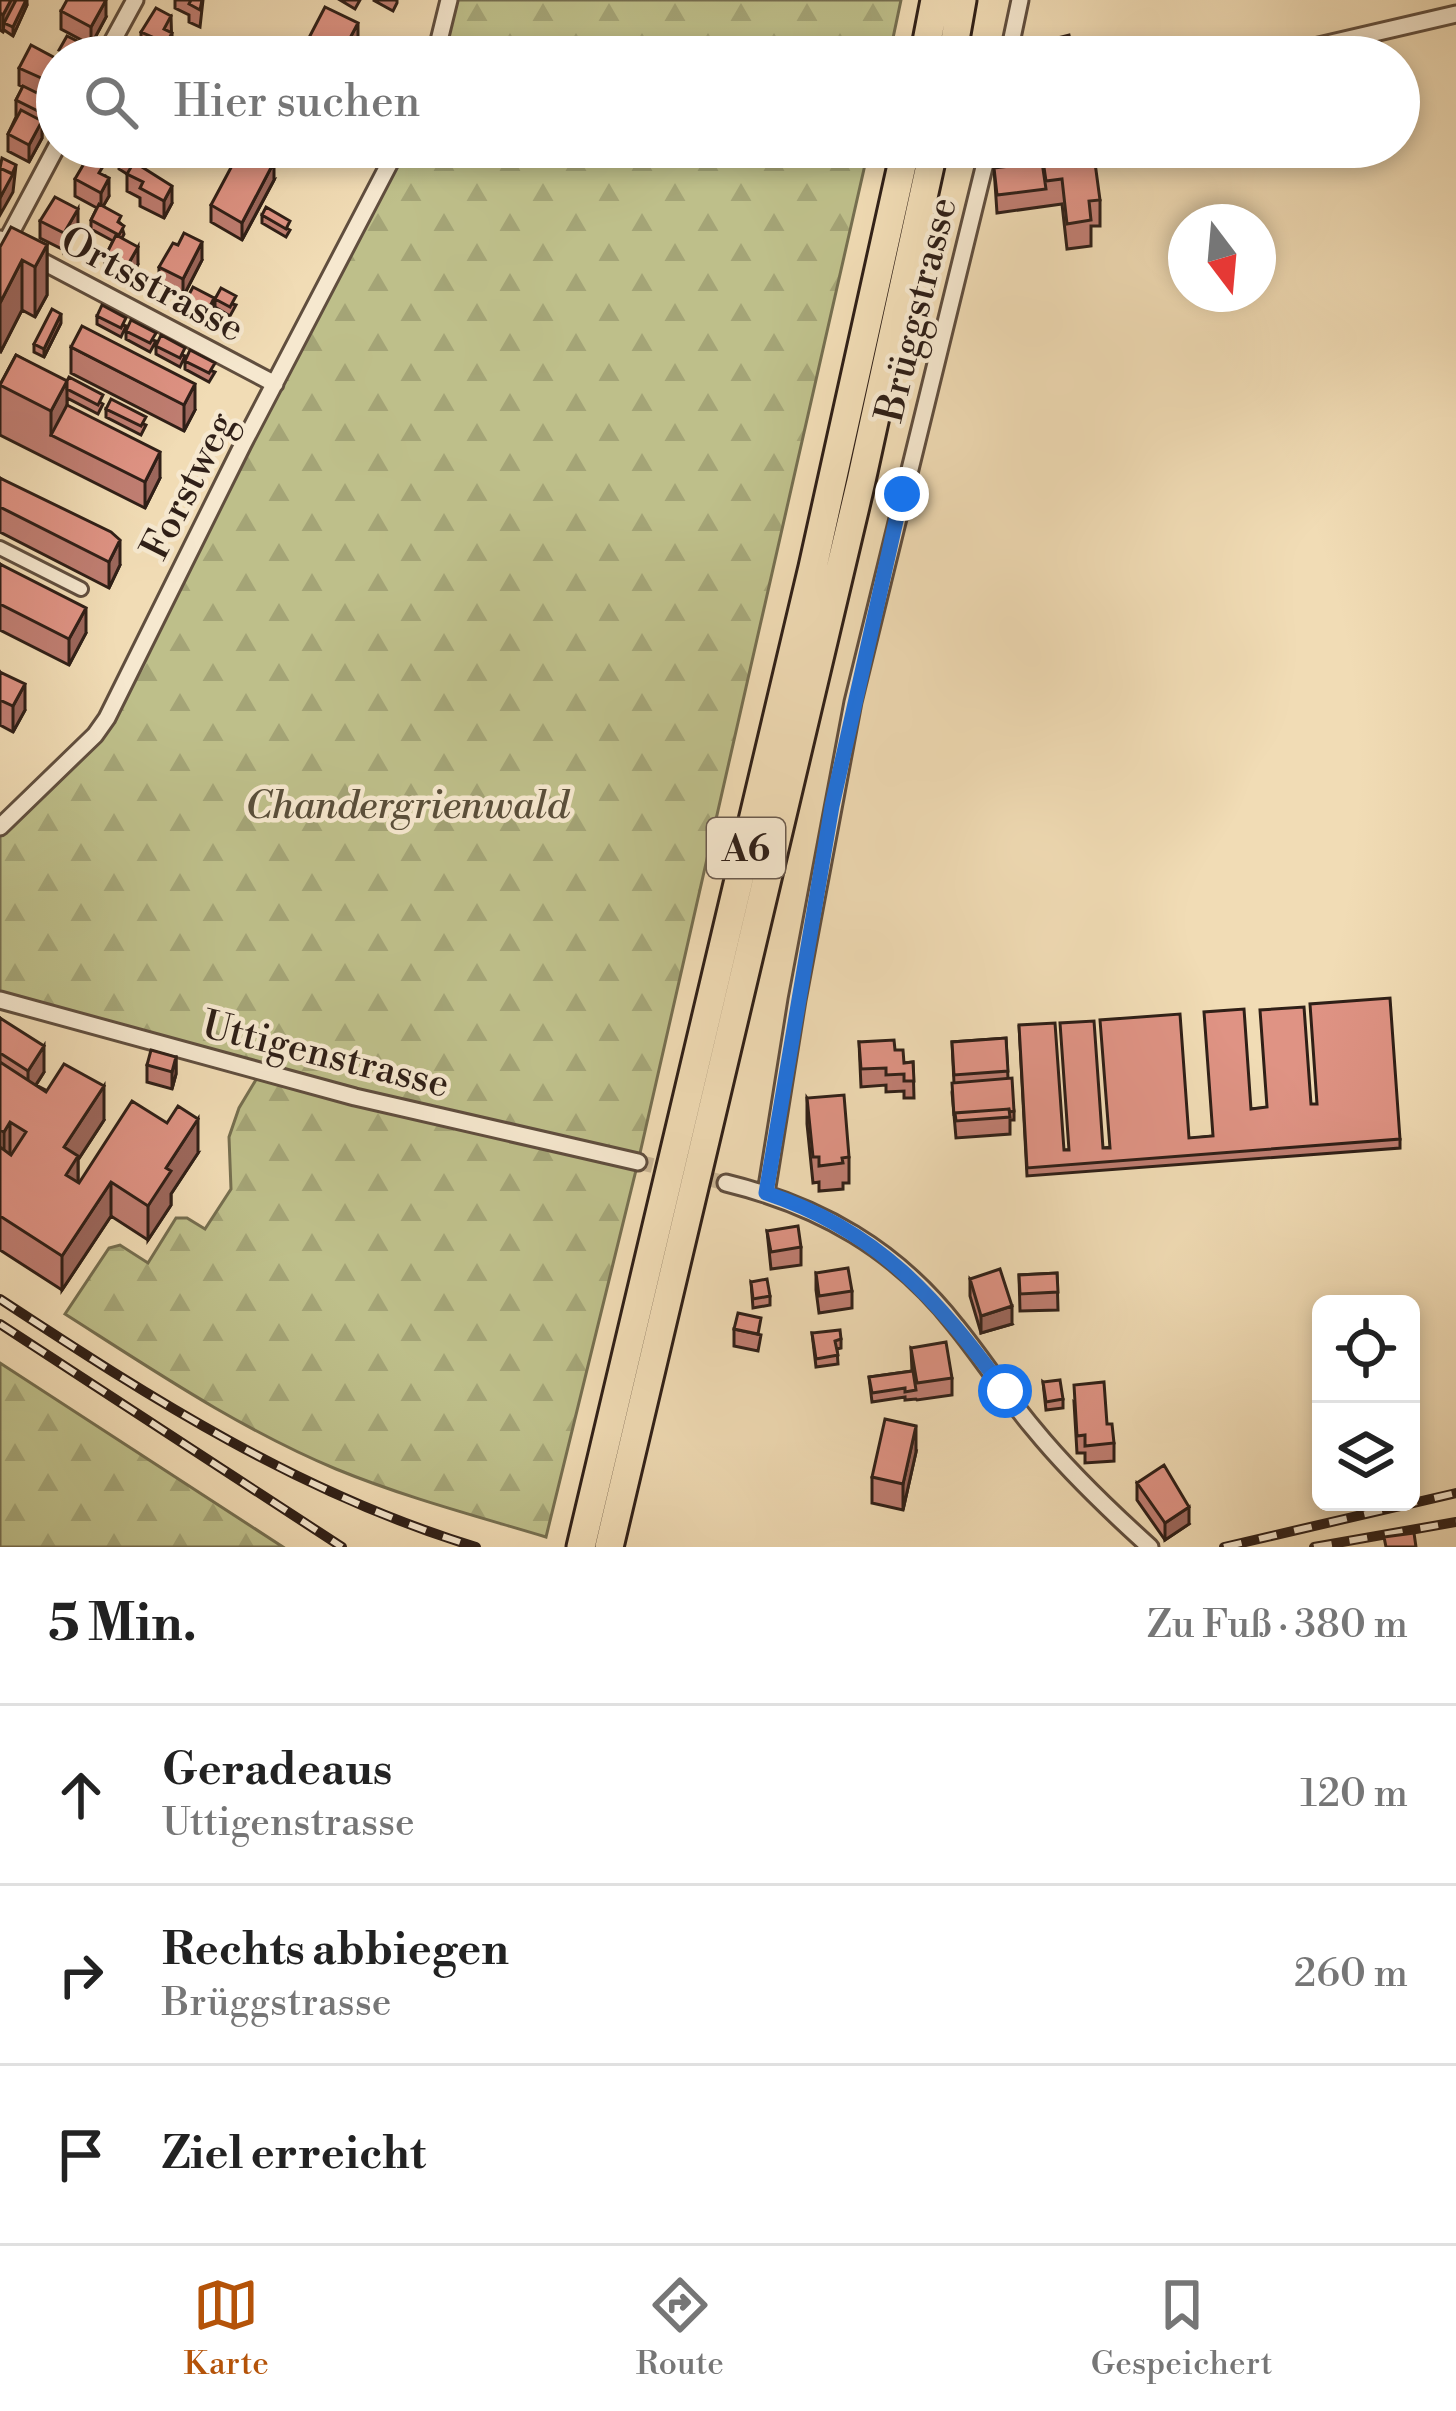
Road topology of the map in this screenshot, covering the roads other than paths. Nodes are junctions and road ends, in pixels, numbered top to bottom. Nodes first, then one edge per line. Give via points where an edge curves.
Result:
1 (135, 0) edge
2 (449, 0) edge
3 (934, 0) edge
4 (962, 0) edge
5 (1020, 0) edge
6 (1456, 14) edge
7 (115, 36) edge
8 (440, 36) edge
9 (928, 36) edge
10 (956, 36) edge
11 (1012, 36) edge
12 (1361, 36) edge
13 (44, 168) edge
14 (387, 168) edge
15 (901, 168) edge
16 (929, 168) edge
17 (984, 168) edge
18 (3, 241) edge
19 (275, 384) junction
20 (0, 548) edge
21 (81, 589) dead end
22 (0, 827) edge
23 (0, 1000) edge
24 (638, 1162) tunnel mouth
25 (726, 1183) tunnel mouth
26 (766, 1193) junction
27 (581, 1547) edge
28 (609, 1547) edge
29 (1150, 1547) edge

1 - 7 street
2 - 8 street
3 - 9 highway
4 - 10 highway
5 - 11 street
6 - 12 street
13 - 18 street
14 - 19 street, Forstweg
15 - 27 highway, A6
16 - 28 highway, A6
17 - 26 street, Brüggstrasse via 856,686
18 - 19 street, Ortsstrasse
19 - 22 street, Forstweg via 107,718
20 - 21 street
23 - 24 street, Uttigenstrasse via 356,1097
25 - 26 street
26 - 29 street via 849,1229 907,1272 1062,1461

